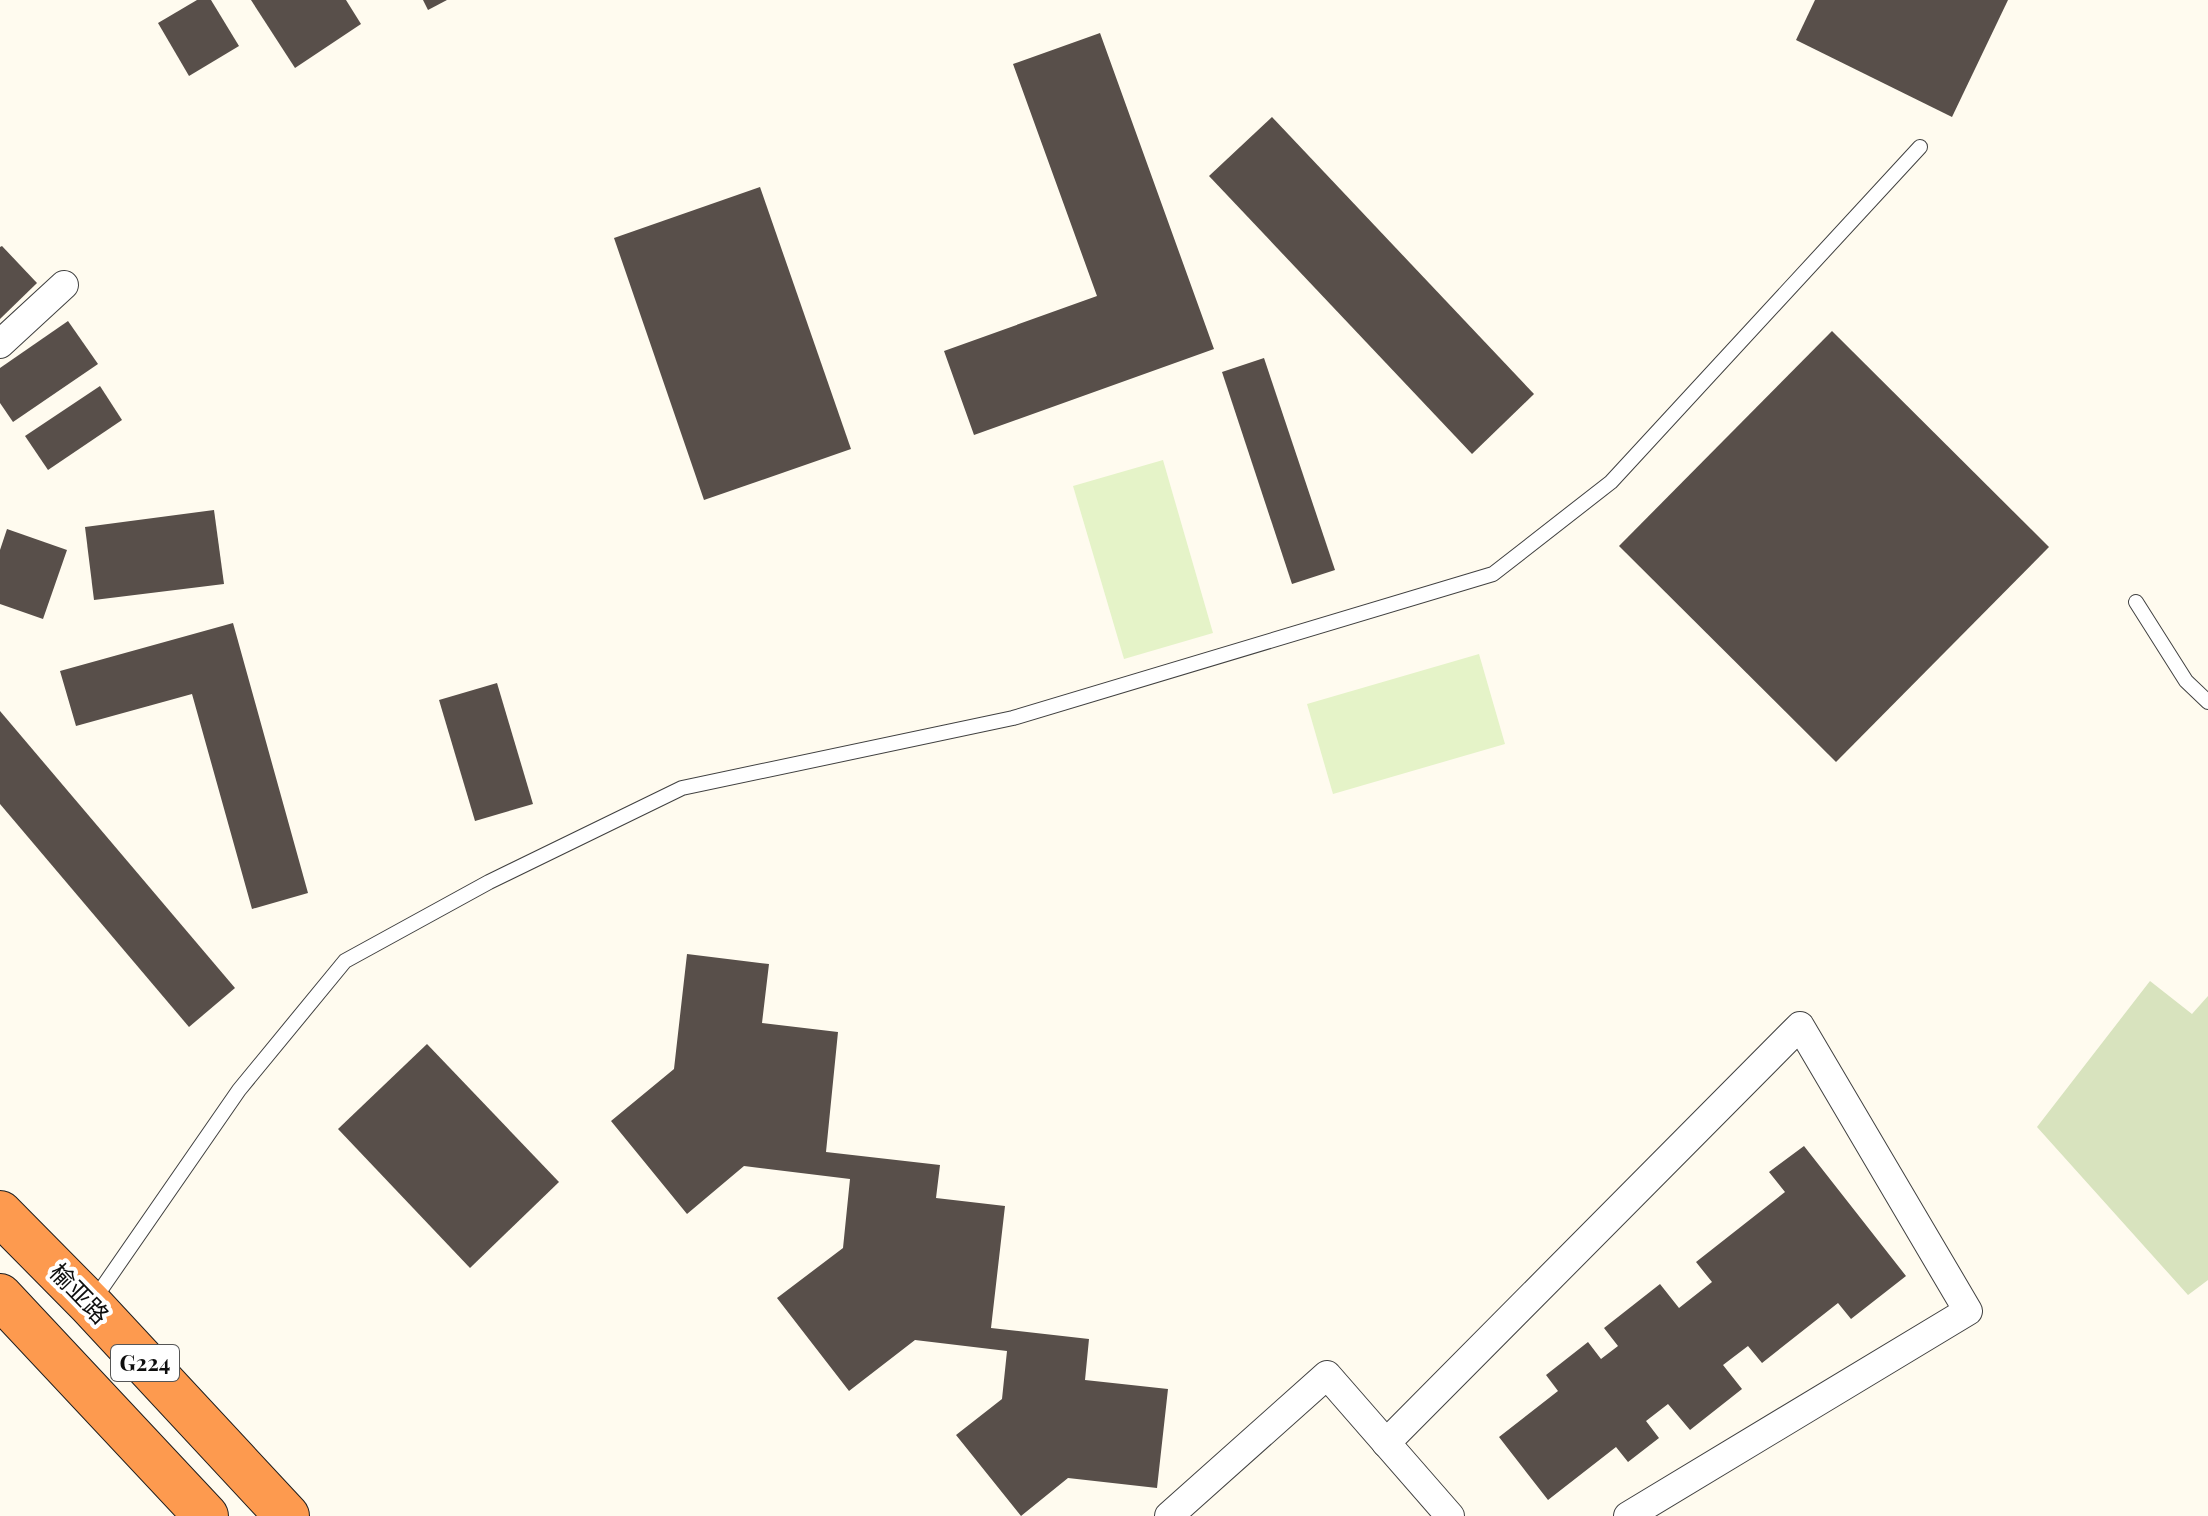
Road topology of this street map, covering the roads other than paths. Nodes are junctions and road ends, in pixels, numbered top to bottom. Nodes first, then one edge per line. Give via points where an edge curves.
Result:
1 (1920, 147) dead end
2 (64, 285) dead end
3 (0, 344) edge
4 (2136, 602) dead end
5 (2208, 702) edge
6 (0, 1213) edge
7 (0, 1296) edge
8 (90, 1304) junction
9 (1386, 1443) junction
10 (206, 1516) edge
11 (287, 1516) edge
12 (1169, 1516) edge
13 (1450, 1516) edge
14 (1628, 1516) edge

1 - 8 lane via 1611,482 1493,574 1013,718 682,788 489,882 345,961 239,1090
2 - 3 street
4 - 5 lane via 2186,681
6 - 8 highway, 榆亚路 / G224
7 - 10 highway, G224
8 - 11 highway, 榆亚路 / G224
9 - 12 street via 1327,1375
9 - 13 street
9 - 14 street via 1800,1026 1968,1311

